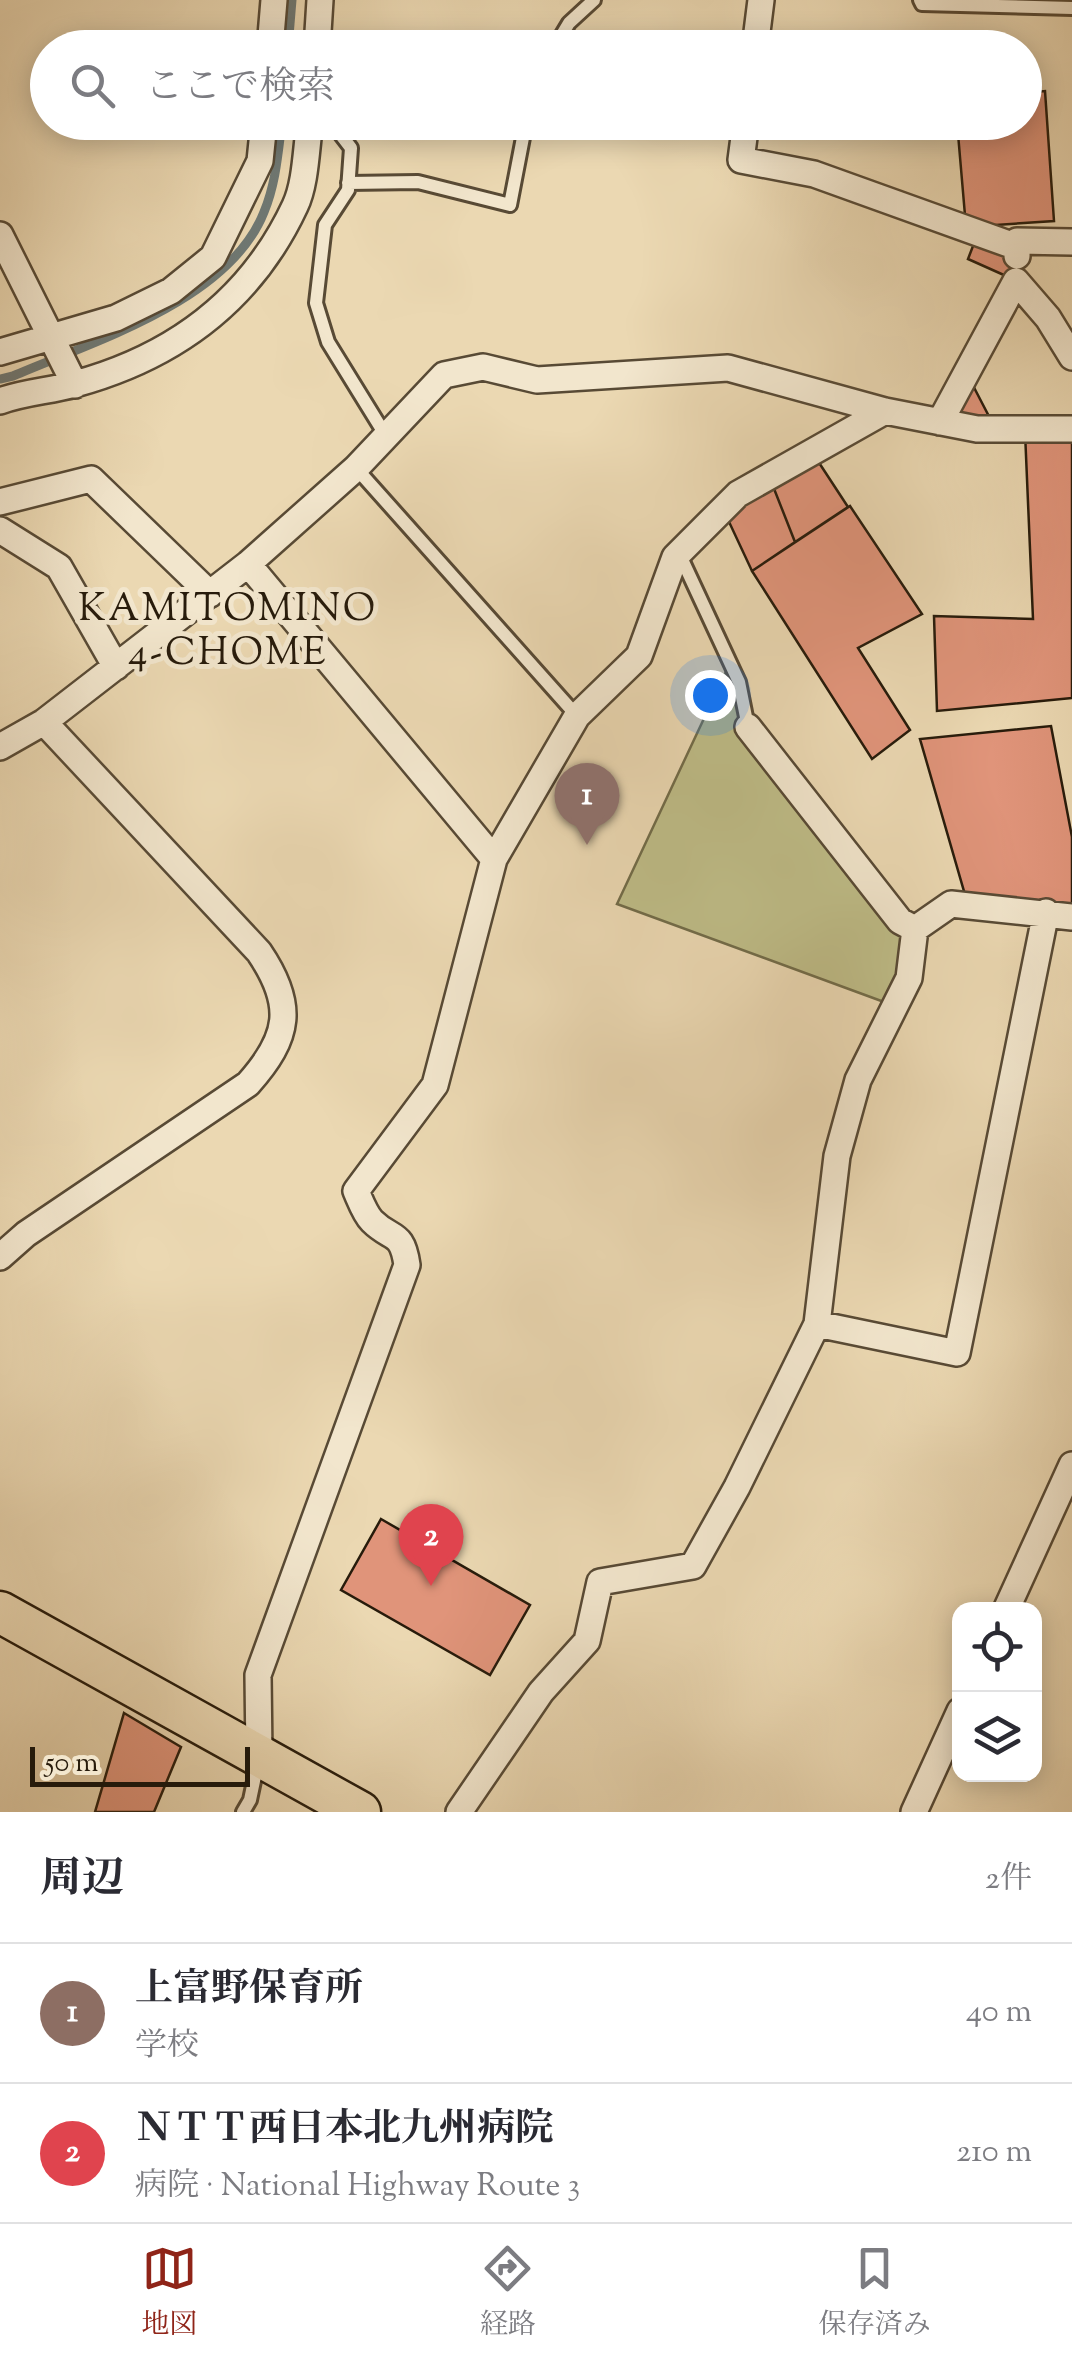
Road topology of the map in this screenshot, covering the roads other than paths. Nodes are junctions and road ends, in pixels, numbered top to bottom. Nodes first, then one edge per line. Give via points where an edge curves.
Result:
1 (274, 0) edge
2 (320, 0) edge
3 (594, 0) edge
4 (761, 0) edge
5 (920, 0) edge
6 (1072, 8) edge
7 (272, 30) edge
8 (318, 30) edge
9 (564, 30) edge
10 (757, 30) edge
11 (262, 140) edge
12 (307, 140) edge
13 (345, 140) edge
14 (523, 140) edge
15 (744, 140) edge
16 (348, 183) junction
17 (0, 234) edge
18 (1072, 242) edge
19 (1018, 246) junction
20 (1016, 281) junction
21 (50, 340) junction
22 (0, 352) edge
23 (1072, 357) edge
24 (75, 384) junction
25 (0, 401) edge
26 (885, 411) junction
27 (940, 422) junction
28 (1072, 429) edge
29 (387, 438) junction
30 (356, 468) junction
31 (0, 502) edge
32 (0, 530) edge
33 (679, 552) junction
34 (248, 564) junction
35 (210, 594) junction
36 (116, 667) junction
37 (577, 716) junction
38 (44, 722) junction
39 (748, 727) joint
40 (0, 746) edge
41 (494, 859) junction
42 (1046, 912) junction
43 (1072, 917) edge
44 (915, 929) junction
45 (0, 1257) edge
46 (817, 1324) junction
47 (1072, 1465) edge
48 (1060, 1517) edge
49 (1011, 1602) edge
50 (0, 1612) edge
51 (952, 1729) edge
52 (259, 1756) junction
53 (244, 1812) edge
54 (360, 1812) edge
55 (458, 1812) edge
56 (914, 1812) edge

1 - 7 street
2 - 8 street
3 - 9 lane
4 - 10 street
5 - 6 lane
11 - 21 street via 260,161 212,256 171,292
12 - 24 street via 297,203 258,268 220,311 143,361
13 - 16 lane via 351,148
14 - 16 lane via 510,205 418,182
15 - 19 street via 741,160 814,174
16 - 29 lane via 325,225 316,304 328,342
17 - 21 street
18 - 19 street
19 - 20 street
20 - 23 street
20 - 27 street
21 - 22 street
21 - 24 street
24 - 25 street
26 - 27 street
26 - 29 street via 728,368 536,380 483,367 444,374
26 - 33 street via 738,494
27 - 28 street via 976,429
29 - 30 street
30 - 34 street
30 - 37 lane
31 - 35 street via 91,479
32 - 36 street via 59,567
33 - 37 street via 640,656
33 - 39 lane via 739,682
34 - 35 street
34 - 41 street
35 - 36 street
36 - 38 street
37 - 41 street
38 - 40 street
38 - 45 street via 259,952 276,976 284,1006 272,1058 248,1084
39 - 44 street via 898,919
41 - 52 street via 435,1085 356,1190 370,1220 404,1244 408,1265 258,1674
42 - 43 street
42 - 44 street via 950,904
42 - 46 street via 957,1354
44 - 46 street via 909,978 858,1080 837,1156
46 - 55 street via 693,1566 600,1582 586,1641 541,1692
47 - 48 street
48 - 49 street
50 - 52 highway
51 - 56 street
52 - 53 lane
52 - 54 highway

